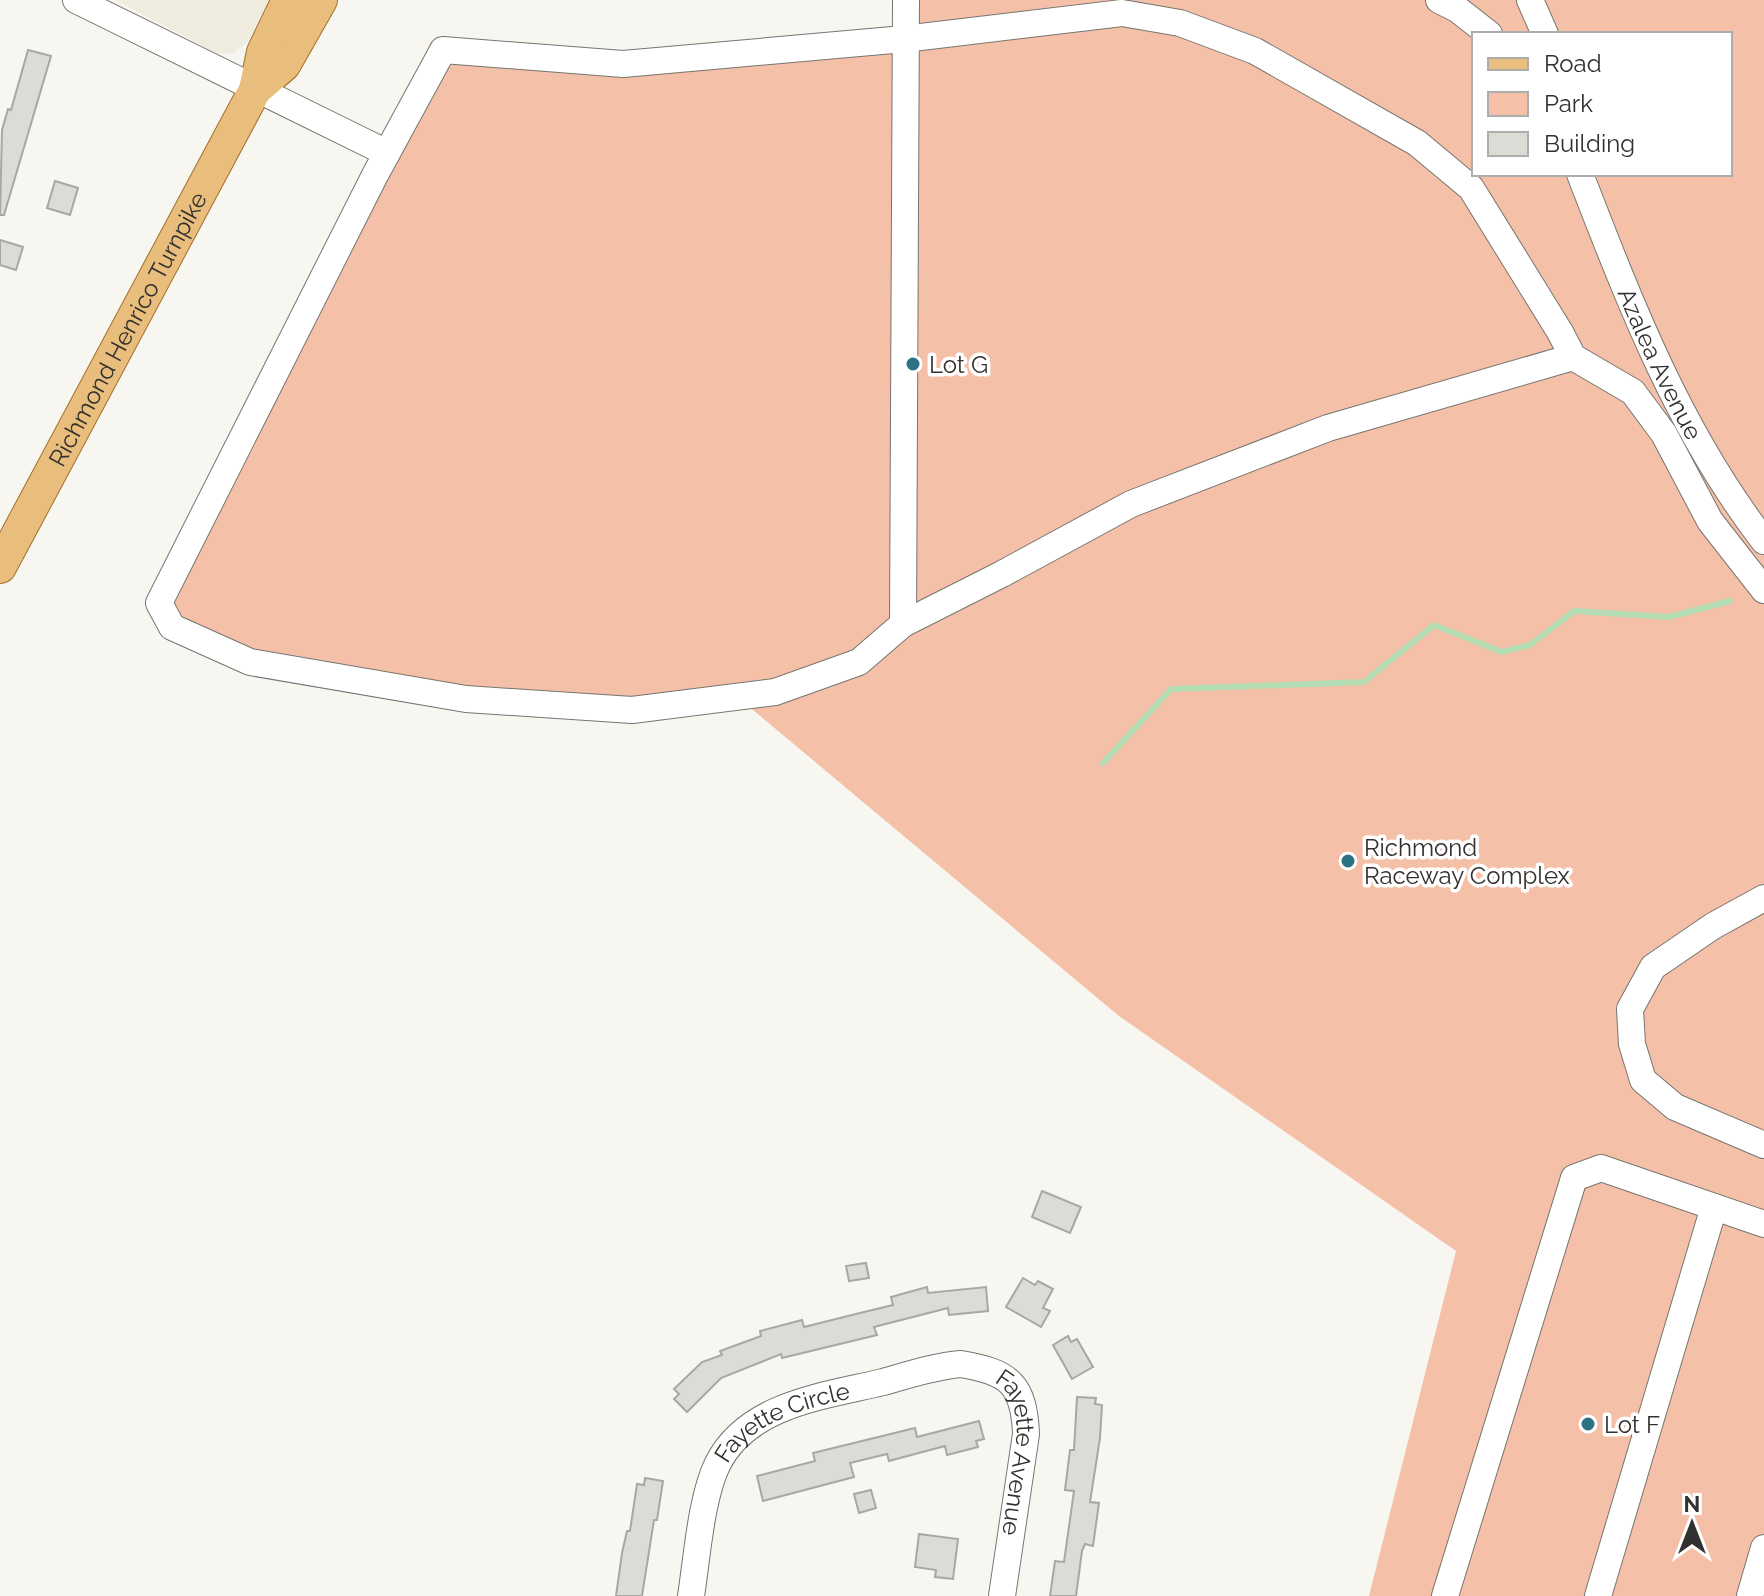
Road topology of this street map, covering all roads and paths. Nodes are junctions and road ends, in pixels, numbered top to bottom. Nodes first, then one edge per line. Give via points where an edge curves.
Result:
1 (288, 0) edge
2 (321, 0) edge
3 (906, 0) edge
4 (1439, 0) edge
5 (1530, 0) edge
6 (88, 2) edge
7 (1486, 32) edge
8 (1544, 32) edge
9 (904, 39) junction
10 (255, 90) junction
11 (387, 153) junction
12 (1581, 176) edge
13 (1573, 357) junction
14 (1764, 541) edge
15 (0, 567) edge
16 (1764, 590) edge
17 (903, 624) junction
18 (1764, 898) edge
19 (1764, 1145) edge
20 (1714, 1207) junction
21 (1764, 1224) edge
22 (988, 1368) joint
23 (1764, 1548) edge
24 (691, 1596) edge
25 (1002, 1596) edge
26 (1445, 1596) edge
27 (1598, 1596) edge
28 (1750, 1596) edge

1 - 10 main road, Richmond Henrico Turnpike via 263,52
2 - 10 main road, Richmond Henrico Turnpike via 284,65
3 - 9 street
4 - 7 street
5 - 8 street
6 - 10 street
9 - 11 street via 623,64 443,50
9 - 13 street via 1122,13 1180,23 1255,51 1417,143 1471,188
9 - 17 street
10 - 11 street
10 - 15 main road, Richmond Henrico Turnpike
11 - 17 street via 159,603 172,627 250,662 466,699 632,710 775,692 859,662
12 - 14 street, Azalea Avenue via 1642,330 1684,417
13 - 16 street via 1633,392 1664,434 1710,521
13 - 17 street via 1328,428 1131,504
18 - 19 street via 1653,967 1630,1009 1632,1044 1643,1080 1675,1107
20 - 21 street
20 - 26 street via 1601,1168 1574,1178
20 - 27 street
22 - 24 street, Fayette Circle via 952,1365 818,1397 745,1429 714,1474
22 - 25 street, Fayette Avenue via 1015,1386 1025,1415
23 - 28 street

